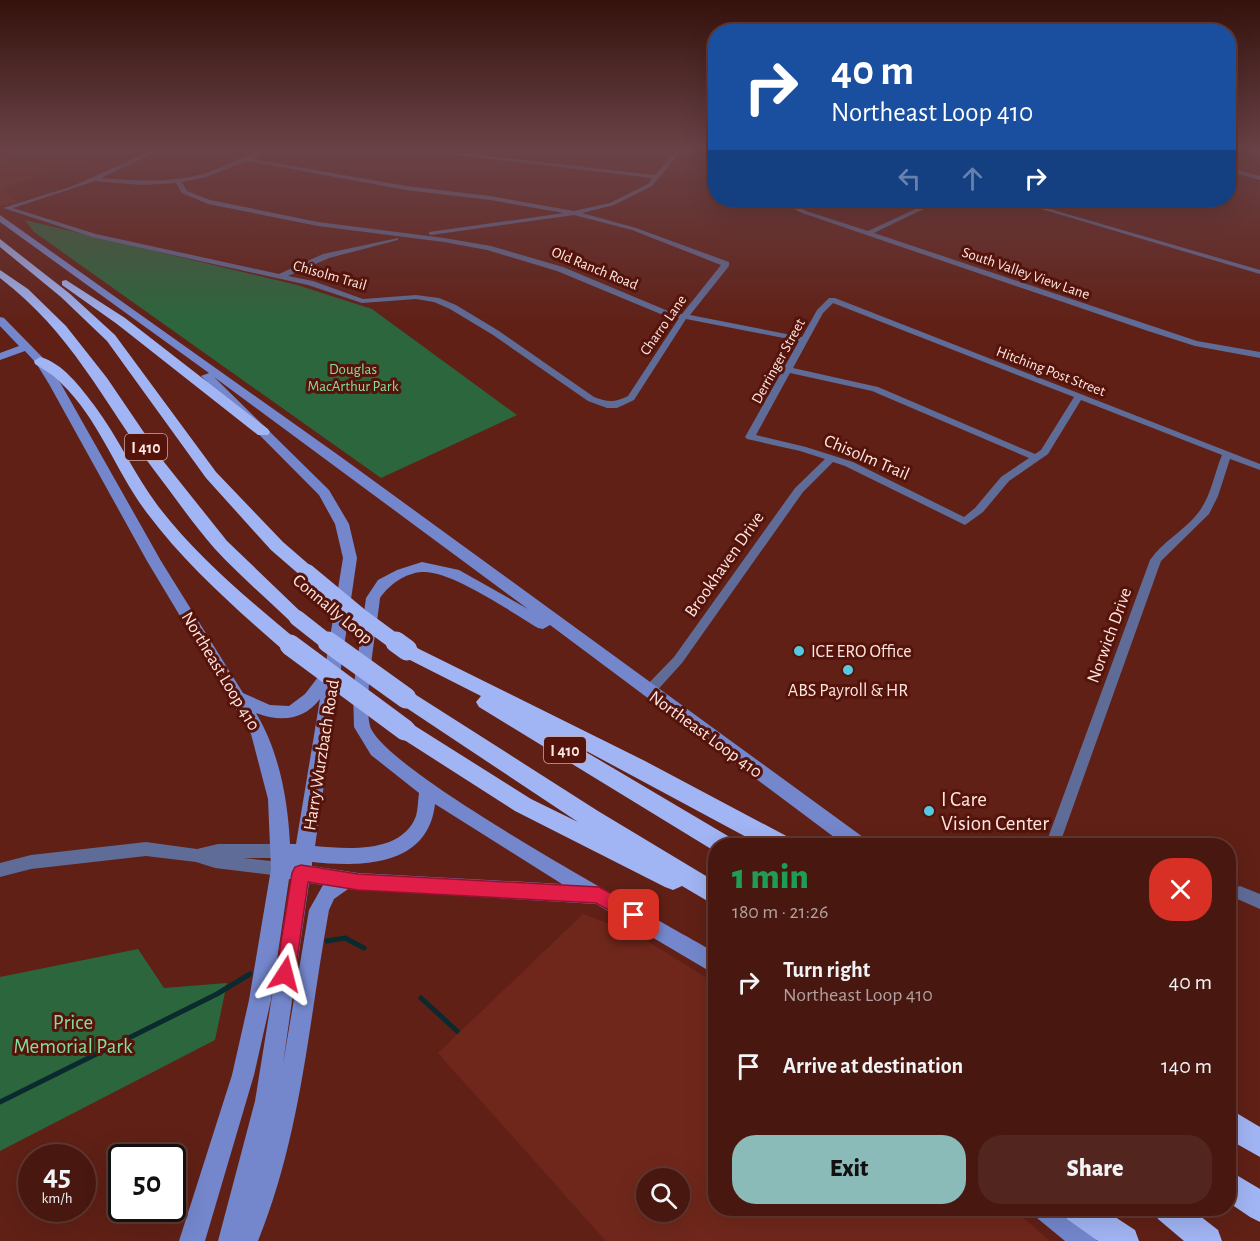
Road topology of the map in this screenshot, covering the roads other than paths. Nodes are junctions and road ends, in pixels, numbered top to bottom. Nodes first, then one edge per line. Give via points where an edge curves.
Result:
1 (238, 208) edge
2 (547, 208) edge
3 (593, 208) edge
4 (795, 208) edge
5 (922, 208) edge
6 (1041, 208) edge
7 (2, 212) edge
8 (576, 213) junction
9 (867, 234) junction
10 (413, 236) junction
11 (0, 242) edge
12 (1260, 272) edge
13 (0, 273) edge
14 (281, 276) junction
15 (831, 300) joint
16 (684, 316) junction
17 (0, 320) edge
18 (164, 334) junction
19 (805, 340) junction
20 (26, 347) junction
21 (1260, 355) edge
22 (0, 357) edge
23 (40, 361) junction
24 (788, 370) junction
25 (1079, 396) junction
26 (624, 403) joint
27 (263, 432) junction
28 (750, 437) joint
29 (1227, 454) junction
30 (832, 458) junction
31 (1036, 458) junction
32 (1260, 467) edge
33 (407, 650) junction
34 (603, 658) junction
35 (335, 665) junction
36 (648, 692) junction
37 (239, 698) junction
38 (428, 790) junction
39 (711, 838) edge
40 (769, 838) edge
41 (849, 838) edge
42 (1055, 838) edge
43 (292, 862) junction
44 (0, 870) edge
45 (345, 880) junction
46 (708, 890) edge
47 (1240, 893) dead end
48 (599, 895) junction
49 (708, 897) edge
50 (1260, 902) edge
51 (708, 961) edge
52 (1236, 1126) edge
53 (1260, 1142) edge
54 (1236, 1190) edge
55 (1260, 1207) edge
56 (1054, 1216) edge
57 (1087, 1216) edge
58 (1177, 1216) edge
59 (192, 1241) edge
60 (231, 1241) edge
61 (245, 1241) edge
62 (1084, 1241) edge
63 (1124, 1241) edge
64 (1207, 1241) edge

1 - 10 street, Old Ranch Road via 318,224
2 - 8 street
3 - 8 street
4 - 9 street, South Valley View Lane
5 - 9 street
6 - 12 street
7 - 14 street, Chisolm Trail
7 - 18 main road, Northeast Loop 410
8 - 10 street
8 - 16 street, Charro Lane via 663,239 726,264
9 - 21 street, South Valley View Lane via 1176,338
10 - 14 street via 346,250
10 - 16 street, Old Ranch Road via 534,260 655,309
11 - 27 highway via 121,321
11 - 33 highway, Connally Loop / I 410, bridge via 103,330 211,475 277,546
13 - 46 highway, Connally Loop / I 410, bridge via 62,328 158,465 221,545 297,618 406,698
14 - 26 street, Chisolm Trail via 362,301 416,297 444,303 496,333 580,393 607,405
15 - 19 street, Derringer Street
15 - 25 street, Hitching Post Street
16 - 19 street, Old Ranch Road
16 - 26 street, Charro Lane
17 - 20 main road, Northeast Loop 410
18 - 27 main road, Harry Wurzbach Road
18 - 34 main road, Northeast Loop 410
19 - 24 street, Derringer Street
20 - 22 main road
20 - 23 main road, Northeast Loop 410
23 - 37 main road, Northeast Loop 410 via 154,561
23 - 49 highway, bridge via 67,381 85,402 151,508 182,545 290,645 405,730 523,805
24 - 28 street, Derringer Street
24 - 31 street via 875,389
25 - 29 street, Hitching Post Street
25 - 31 street via 1052,444
27 - 35 main road, Harry Wurzbach Road via 324,493 342,524 350,558
28 - 30 street, Chisolm Trail
29 - 32 street, Hitching Post Street
29 - 42 street, Norwich Drive via 1205,512 1174,538 1156,560
30 - 31 street, Chisolm Trail via 965,522 1005,479
30 - 36 street, Brookhaven Drive via 799,490 678,660
33 - 39 highway, Connally Loop / I 410 via 534,733
33 - 40 highway
34 - 36 main road, Northeast Loop 410
34 - 38 main road via 454,573 422,567 383,583 373,598 361,691 362,727 377,750
35 - 37 main road via 315,697 292,712 267,712
35 - 43 main road, Harry Wurzbach Road
36 - 41 main road, Northeast Loop 410
37 - 43 main road, Northeast Loop 410 via 259,733 269,763 280,827
38 - 43 main road via 426,820 408,842 394,850
38 - 48 main road
43 - 44 street via 215,861 146,849 31,862
43 - 45 main road
43 - 59 main road, Harry Wurzbach Road via 246,1064
43 - 60 main road, Harry Wurzbach Road via 266,1101
45 - 48 main road
45 - 61 main road via 327,893 319,909 279,1146
47 - 50 street
48 - 51 main road
52 - 53 highway
54 - 55 highway
56 - 62 main road
57 - 63 highway
58 - 64 highway

